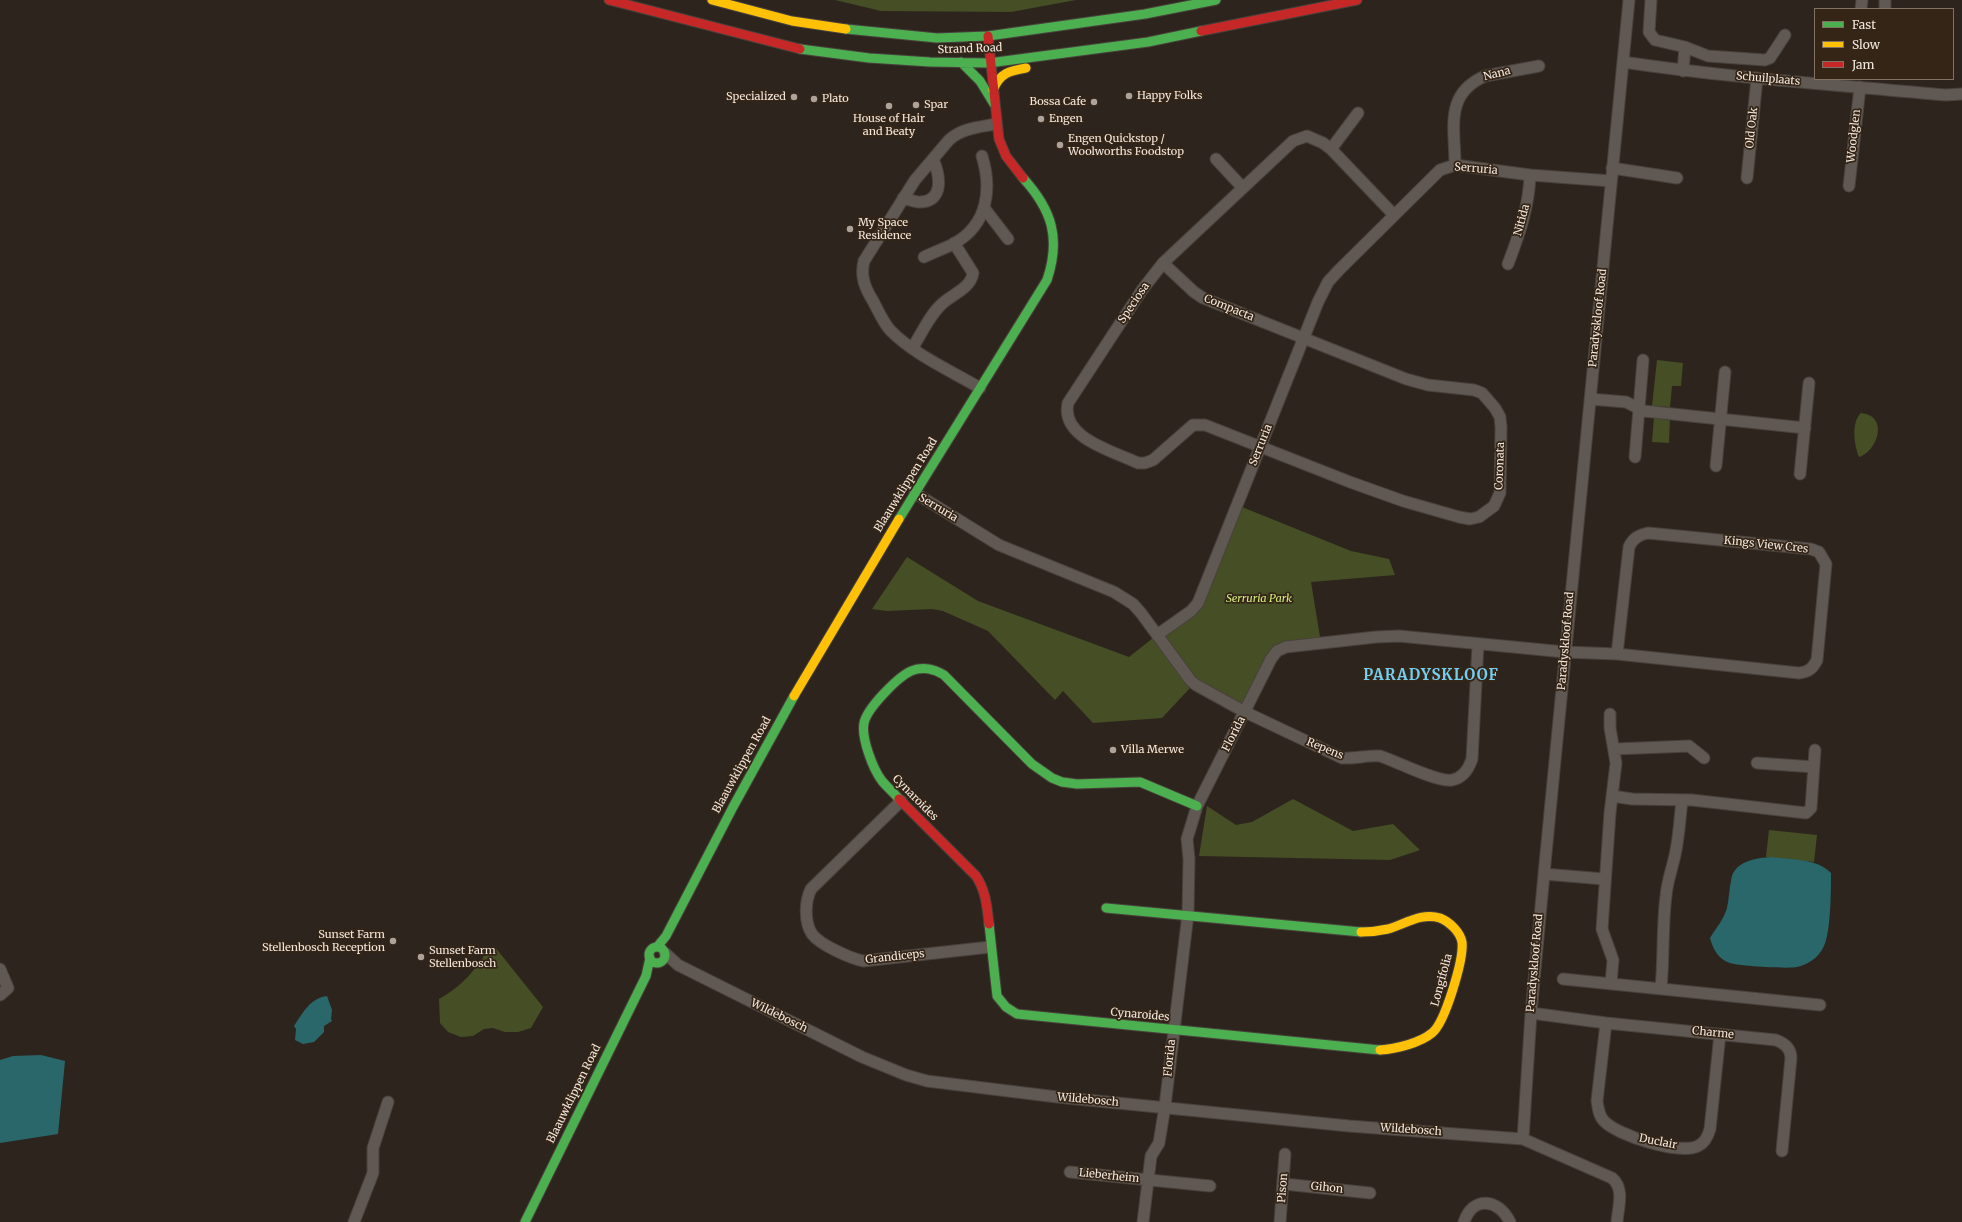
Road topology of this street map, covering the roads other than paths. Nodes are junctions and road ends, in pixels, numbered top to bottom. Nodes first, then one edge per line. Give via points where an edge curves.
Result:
1 (609, 0) edge
2 (712, 0) edge
3 (1216, 0) edge
4 (1357, 0) edge
5 (1629, 0) edge
6 (1651, 0) edge
7 (1785, 35) dead end
8 (988, 36) junction
9 (1685, 47) junction
10 (1083, 51) junction
11 (961, 62) junction
12 (1623, 62) junction
13 (989, 63) junction
14 (1539, 66) dead end
15 (1683, 71) junction
16 (1756, 78) junction
17 (1819, 81) edge
18 (1860, 87) junction
19 (993, 90) junction
20 (1962, 94) edge
21 (994, 104) junction
22 (1358, 113) dead end
23 (996, 124) junction
24 (1331, 149) junction
25 (982, 156) dead end
26 (933, 159) junction
27 (1216, 159) dead end
28 (1455, 165) junction
29 (1612, 168) junction
30 (1530, 175) junction
31 (1677, 178) dead end
32 (1747, 178) dead end
33 (1611, 181) junction
34 (1849, 186) dead end
35 (1243, 188) junction
36 (903, 198) junction
37 (985, 209) junction
38 (1394, 215) junction
39 (1008, 239) dead end
40 (954, 244) junction
41 (924, 257) dead end
42 (1163, 263) junction
43 (1508, 264) dead end
44 (1304, 338) junction
45 (913, 347) junction
46 (1643, 360) dead end
47 (1726, 372) dead end
48 (1810, 383) dead end
49 (980, 388) junction
50 (1590, 399) junction
51 (1639, 409) junction
52 (1721, 418) junction
53 (1805, 428) junction
54 (1260, 447) junction
55 (1635, 457) dead end
56 (1716, 466) dead end
57 (1800, 474) dead end
58 (915, 493) junction
59 (1157, 635) junction
60 (1478, 645) junction
61 (1565, 652) junction
62 (1617, 654) junction
63 (1245, 712) junction
64 (1610, 714) dead end
65 (1614, 749) junction
66 (1815, 750) dead end
67 (1704, 758) dead end
68 (1757, 763) dead end
69 (1814, 768) junction
70 (1612, 796) junction
71 (1682, 800) junction
72 (901, 801) junction
73 (1196, 806) junction
74 (1544, 874) junction
75 (1604, 879) junction
76 (1106, 908) dead end
77 (1188, 914) junction
78 (990, 946) junction
79 (661, 955) junction
80 (0, 969) edge
81 (646, 976) junction
82 (1563, 978) dead end
83 (1611, 983) junction
84 (1661, 988) junction
85 (0, 995) edge
86 (1820, 1005) dead end
87 (1531, 1013) junction
88 (1606, 1023) junction
89 (1174, 1030) junction
90 (1720, 1034) junction
91 (388, 1102) dead end
92 (1165, 1106) junction
93 (1523, 1139) junction
94 (1782, 1151) dead end
95 (1285, 1154) dead end
96 (1070, 1172) dead end
97 (1147, 1180) junction
98 (1284, 1184) junction
99 (1210, 1186) dead end
100 (1370, 1193) dead end
101 (354, 1222) edge
102 (524, 1222) edge
103 (1143, 1222) edge
104 (1280, 1222) edge
105 (1464, 1222) edge
106 (1510, 1222) edge
107 (1617, 1222) edge

1 - 11 street, Strand Road via 802,50 876,59
2 - 8 street, Strand Road via 792,21 873,33 937,38
3 - 8 street, Strand Road via 1145,14
4 - 10 street, Strand Road via 1148,42
5 - 12 street, Paradyskloof Road
6 - 9 street via 1651,36 1659,42
7 - 9 street via 1770,58 1761,61 1708,56
8 - 13 street, Blaauwklippen Road
9 - 15 street
10 - 13 street, Strand Road
10 - 19 street via 1063,62 1008,71 997,78
11 - 13 street, Strand Road
11 - 21 street via 982,80
12 - 15 street, Schuilplaats
12 - 29 street, Paradyskloof Road
13 - 19 street, Blaauwklippen Road
14 - 28 street, Nana via 1485,76 1477,79 1465,90 1455,105
15 - 16 street, Schuilplaats
16 - 17 street, Schuilplaats
16 - 32 street, Old Oak
17 - 18 street, Schuilplaats
18 - 20 street, Schuilplaats via 1946,95
18 - 34 street, Woodglen
19 - 21 street, Blaauwklippen Road
21 - 23 street, Blaauwklippen Road
22 - 24 street
23 - 26 street via 955,134
23 - 49 street, Blaauwklippen Road via 999,140 1012,165 1046,208 1054,233 1055,248 1047,280
24 - 35 street, Speciosa via 1307,136 1293,141
24 - 38 street, Speciosa
25 - 37 street via 988,184
26 - 36 street
26 - 36 street via 939,174 938,191 933,197 918,202
27 - 35 street
28 - 30 street, Serruria
28 - 38 street, Serruria via 1440,170
29 - 31 street
29 - 33 street, Paradyskloof Road
30 - 33 street, Serruria
30 - 43 street, Nitida via 1530,190 1523,222
33 - 50 street, Paradyskloof Road
35 - 42 street, Speciosa
36 - 45 street via 864,261 862,273 866,290 889,328
37 - 39 street
37 - 40 street via 972,229
38 - 44 street, Serruria via 1328,282
40 - 41 street
40 - 45 street via 973,273 972,277 967,286 939,307
42 - 44 street, Compacta via 1203,298
42 - 54 street, Speciosa via 1142,290 1068,403 1068,420 1083,438 1145,464 1193,425 1200,424
44 - 54 street, Serruria
44 - 54 street, Coronata via 1406,379 1482,393 1500,417 1500,493 1497,501 1479,517 1459,517 1403,501
45 - 49 street
46 - 51 street
47 - 52 street
48 - 53 street
49 - 58 street, Blaauwklippen Road
50 - 51 street via 1626,402
50 - 61 street, Paradyskloof Road
51 - 52 street
51 - 55 street
52 - 53 street
52 - 56 street
53 - 57 street
54 - 59 street, Serruria via 1198,603 1191,612
58 - 59 street, Serruria via 999,545 1114,592 1134,604
58 - 79 street, Blaauwklippen Road via 803,681 730,812 666,936
59 - 63 street, Repens via 1191,681
60 - 61 street, Florida
60 - 63 street, Florida via 1399,636 1286,646 1277,651 1271,659
60 - 63 street, Repens via 1472,758 1470,767 1464,774 1451,781 1380,756 1342,758
61 - 62 street, Kings View Cres
61 - 74 street, Paradyskloof Road
62 - 62 street, Kings View Cres via 1806,672 1817,660 1826,564 1824,558 1819,552 1811,549 1640,534 1629,547
63 - 73 street, Florida
64 - 65 street
65 - 67 street via 1689,746
65 - 70 street via 1616,763
66 - 69 street
68 - 69 street
69 - 71 street via 1811,808 1806,814
70 - 71 street
70 - 75 street
71 - 84 street via 1666,896
72 - 73 street, Cynaroides via 877,775 865,736 864,722 871,709 905,676 912,671 923,669 934,670 944,675 1032,764 1052,778 1077,784 1140,782
72 - 78 street, Cynaroides via 982,885 986,900
72 - 78 street, Grandiceps via 811,889 806,907 812,933 818,940 845,955 863,961
73 - 77 street, Florida via 1186,839 1189,859
74 - 75 street
74 - 87 street, Paradyskloof Road
75 - 83 street via 1602,929 1613,960
76 - 77 street, Longifolia
77 - 89 street, Florida
77 - 89 street, Longifolia via 1359,932 1388,929 1423,916 1435,915 1444,919 1460,934 1462,949 1440,1024 1432,1033 1395,1048 1371,1050
78 - 89 street, Cynaroides via 997,996 1011,1012 1027,1016
79 - 81 street, Blaauwklippen Road
79 - 81 street, Blaauwklippen Road via 654,962 650,958
79 - 92 street, Wildebosch via 862,1057 906,1075 955,1085
80 - 85 street via 8,988
81 - 102 street, Blaauwklippen Road
82 - 83 street
83 - 84 street
84 - 86 street
87 - 88 street, Charme
87 - 93 street, Paradyskloof Road
88 - 90 street, Charme
88 - 90 street, Duclair via 1597,1101 1603,1120 1609,1126 1650,1143 1691,1148 1704,1142 1710,1129
89 - 92 street, Florida
90 - 94 street, Charme via 1776,1040 1784,1043 1789,1049 1791,1058
91 - 101 street via 373,1148 373,1173
92 - 93 street, Wildebosch via 1349,1126
92 - 97 street, Lieberheim via 1159,1143 1152,1153
93 - 107 street via 1612,1178 1620,1189
95 - 98 street, Pison
96 - 97 street, Lieberheim
97 - 99 street, Lieberheim
97 - 103 street, Lieberheim
98 - 100 street, Gihon
98 - 104 street, Pison
105 - 106 street via 1470,1209 1476,1205 1487,1204 1504,1210

